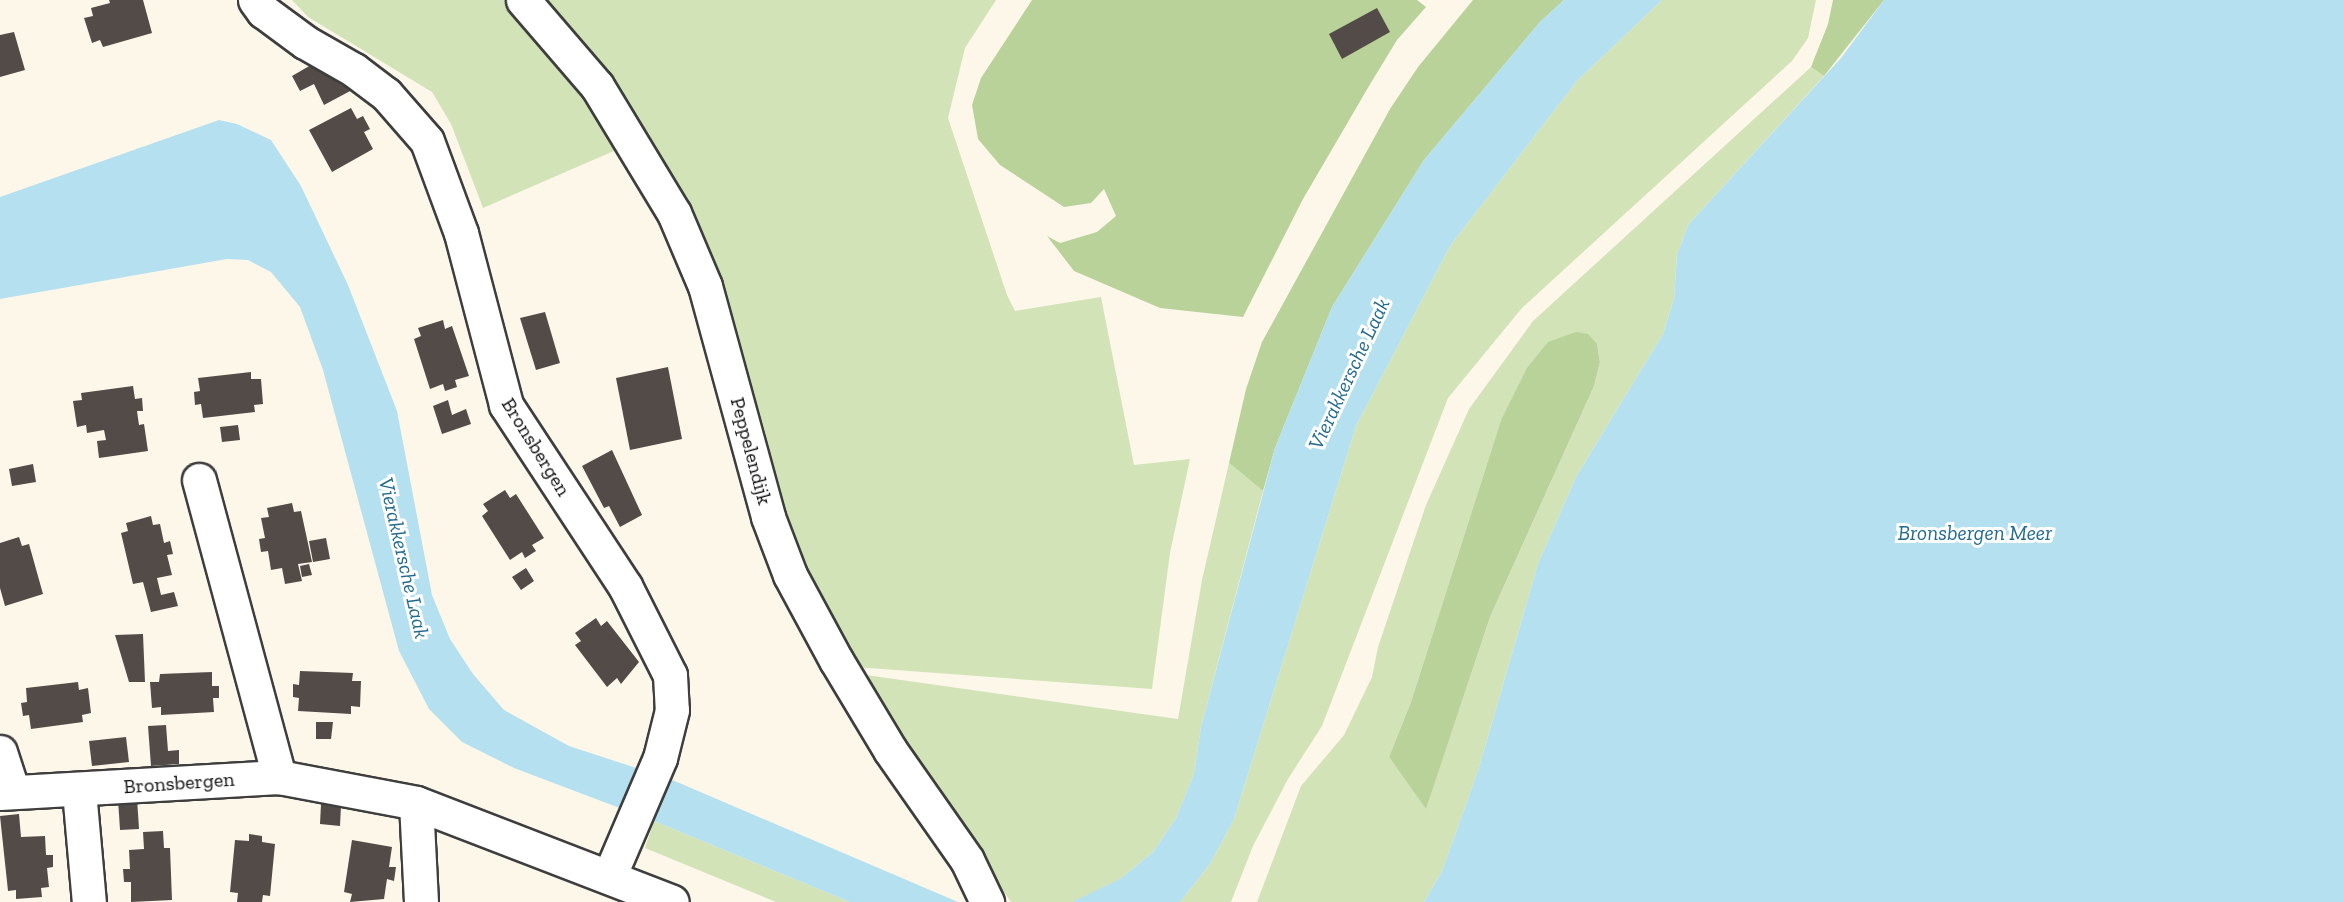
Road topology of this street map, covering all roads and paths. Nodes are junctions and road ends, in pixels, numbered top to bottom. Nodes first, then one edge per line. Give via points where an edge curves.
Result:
1 (255, 0) edge
2 (523, 0) edge
3 (199, 480) dead end
4 (0, 752) edge
5 (279, 777) junction
6 (79, 791) junction
7 (6, 792) edge
8 (416, 803) junction
9 (609, 877) junction
10 (89, 902) edge
11 (421, 902) edge
12 (672, 902) edge
13 (987, 902) edge

1 - 9 street, Bronsbergen via 263,11 304,42 354,70 386,94 427,141 461,234 506,405 626,586 670,675 672,710 660,758
2 - 13 street, Peppelendijk via 597,86 674,213 705,286 768,517 790,575 860,700 967,860
3 - 5 street
4 - 7 street, Bronsbergen
5 - 6 street, Bronsbergen
5 - 8 street, Bronsbergen
6 - 7 street, Bronsbergen
6 - 10 street
8 - 9 street, Bronsbergen
8 - 11 street
9 - 12 street, Bronsbergen

